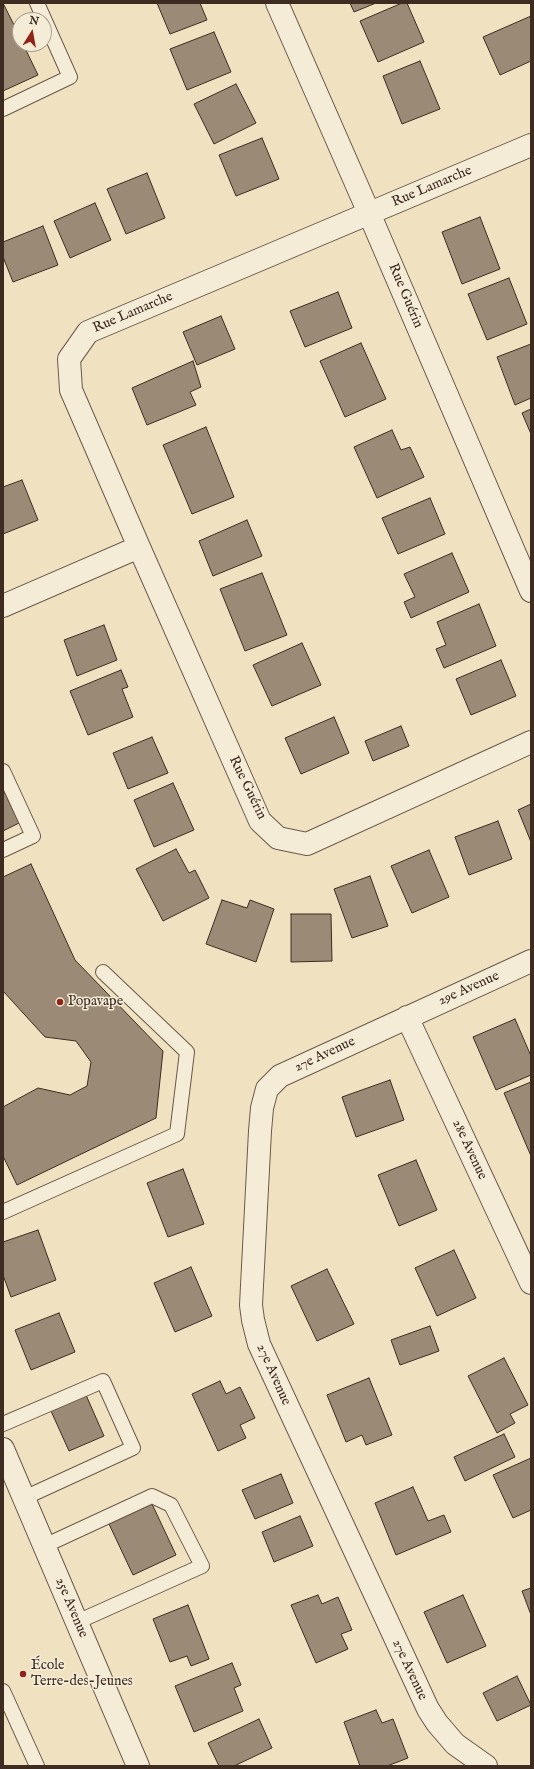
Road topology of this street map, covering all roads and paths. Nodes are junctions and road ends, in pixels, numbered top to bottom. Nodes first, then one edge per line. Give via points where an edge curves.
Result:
1 (37, 3) edge
2 (277, 3) edge
3 (3, 109) edge
4 (531, 145) edge
5 (370, 213) junction
6 (138, 547) junction
7 (531, 591) edge
8 (3, 606) edge
9 (531, 742) edge
10 (3, 771) edge
11 (3, 850) edge
12 (531, 961) edge
13 (103, 972) dead end
14 (407, 1017) junction
15 (3, 1212) edge
16 (531, 1283) edge
17 (3, 1424) edge
18 (5, 1460) edge
19 (24, 1498) junction
20 (44, 1546) junction
21 (77, 1622) junction
22 (3, 1691) edge
23 (37, 1766) edge
24 (138, 1766) edge
25 (486, 1766) edge

1 - 3 lane via 70,77
2 - 5 street, Rue Guérin
4 - 5 street, Rue Lamarche
5 - 6 street, Rue Lamarche via 88,332 84,337 69,359 71,390
5 - 7 street, Rue Guérin
6 - 8 street
6 - 9 street, Rue Guérin via 260,821 278,838 307,844
10 - 11 lane via 33,836
12 - 14 street, 29e Avenue
13 - 15 lane via 187,1052 177,1134
14 - 16 street, 28e Avenue
14 - 25 street, 27e Avenue via 280,1076 266,1089 260,1131 252,1292 253,1320 258,1344 420,1696 445,1733 464,1751
17 - 19 lane via 103,1381 133,1448
18 - 19 street, 25e Avenue
19 - 20 street, 25e Avenue
20 - 21 street, 25e Avenue
20 - 21 lane via 152,1496 172,1505 202,1566
21 - 24 street, 25e Avenue
22 - 23 lane

